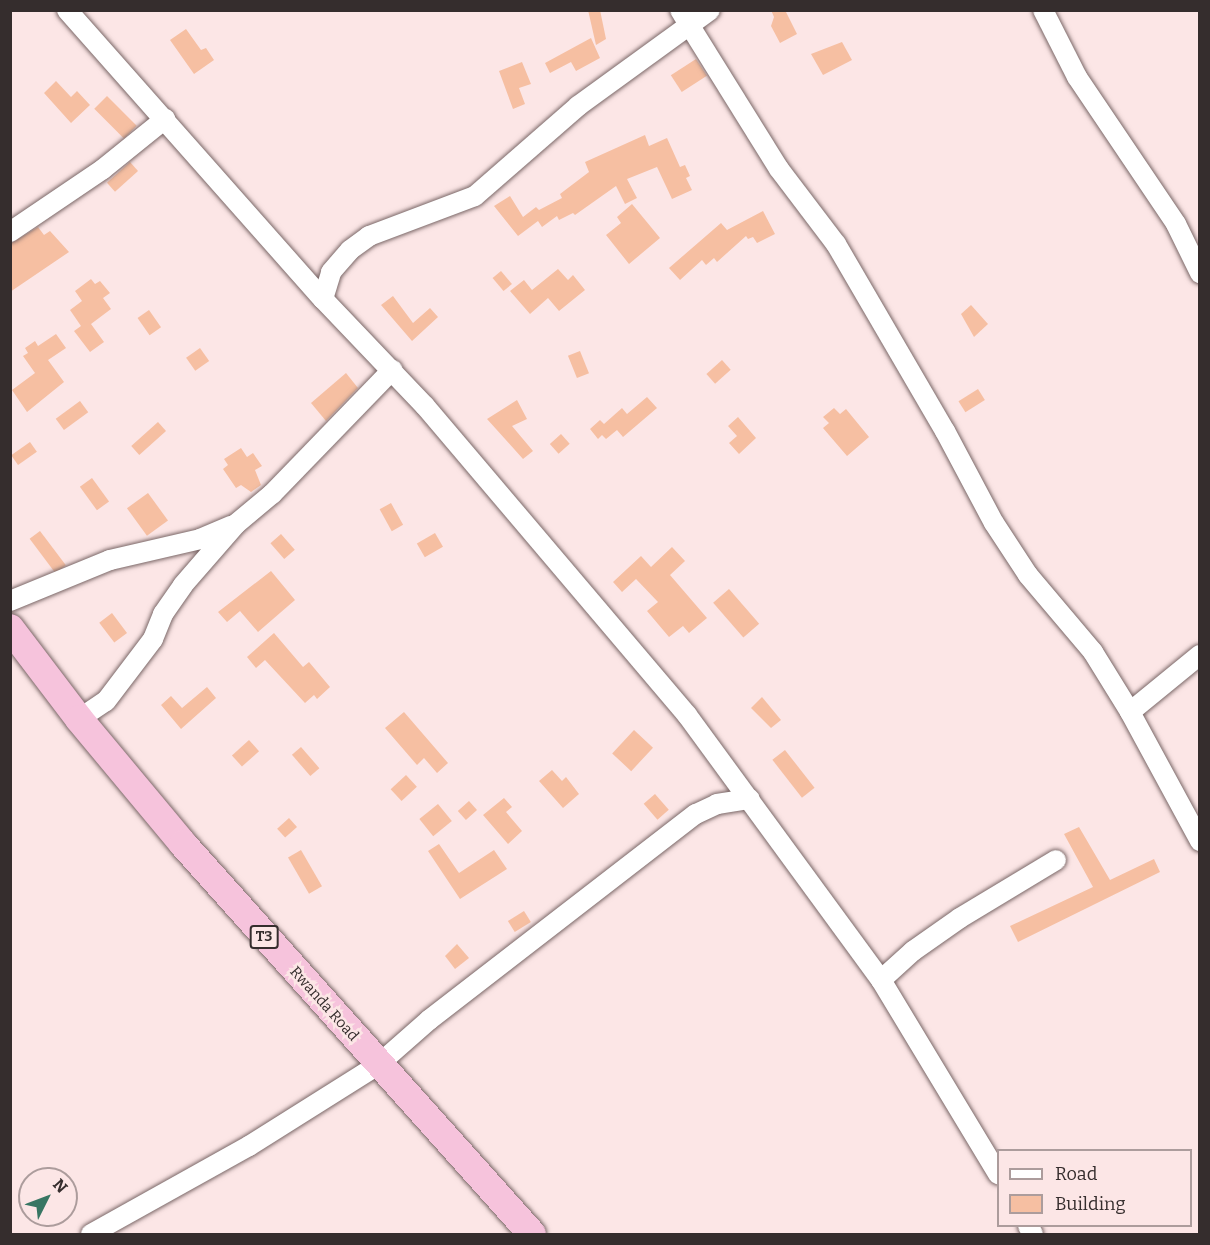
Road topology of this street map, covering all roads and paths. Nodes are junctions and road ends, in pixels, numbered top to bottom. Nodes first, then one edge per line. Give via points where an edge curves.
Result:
1 (67, 10) edge
2 (710, 10) edge
3 (1043, 10) edge
4 (685, 18) edge
5 (165, 119) junction
6 (10, 232) edge
7 (1200, 273) edge
8 (323, 299) junction
9 (392, 370) junction
10 (236, 524) junction
11 (10, 601) edge
12 (10, 628) edge
13 (1200, 655) edge
14 (1130, 712) junction
15 (79, 719) junction
16 (750, 799) junction
17 (1200, 841) edge
18 (1056, 860) dead end
19 (881, 980) junction
20 (379, 1064) junction
21 (997, 1171) edge
22 (91, 1234) edge
23 (532, 1234) edge

1 - 5 street
2 - 4 street
3 - 7 street via 1077,77 1176,224
4 - 8 street via 475,196 369,236 350,250 331,272
4 - 14 street via 779,169 841,253 1011,549 1093,652
5 - 6 street via 103,169
5 - 8 street
8 - 9 street
9 - 10 street via 272,494
9 - 16 street via 687,715
10 - 11 street via 200,539 110,560
10 - 15 street via 183,585 163,614 153,639 106,701
12 - 15 highway, Rwanda Road / T3
13 - 14 street
14 - 17 street
15 - 20 highway, Rwanda Road / T3 via 276,951
16 - 19 street
16 - 20 street via 717,804 696,814 429,1020
18 - 19 street via 960,918 913,951
19 - 21 street
20 - 22 street via 249,1146
20 - 23 highway, Rwanda Road / T3

